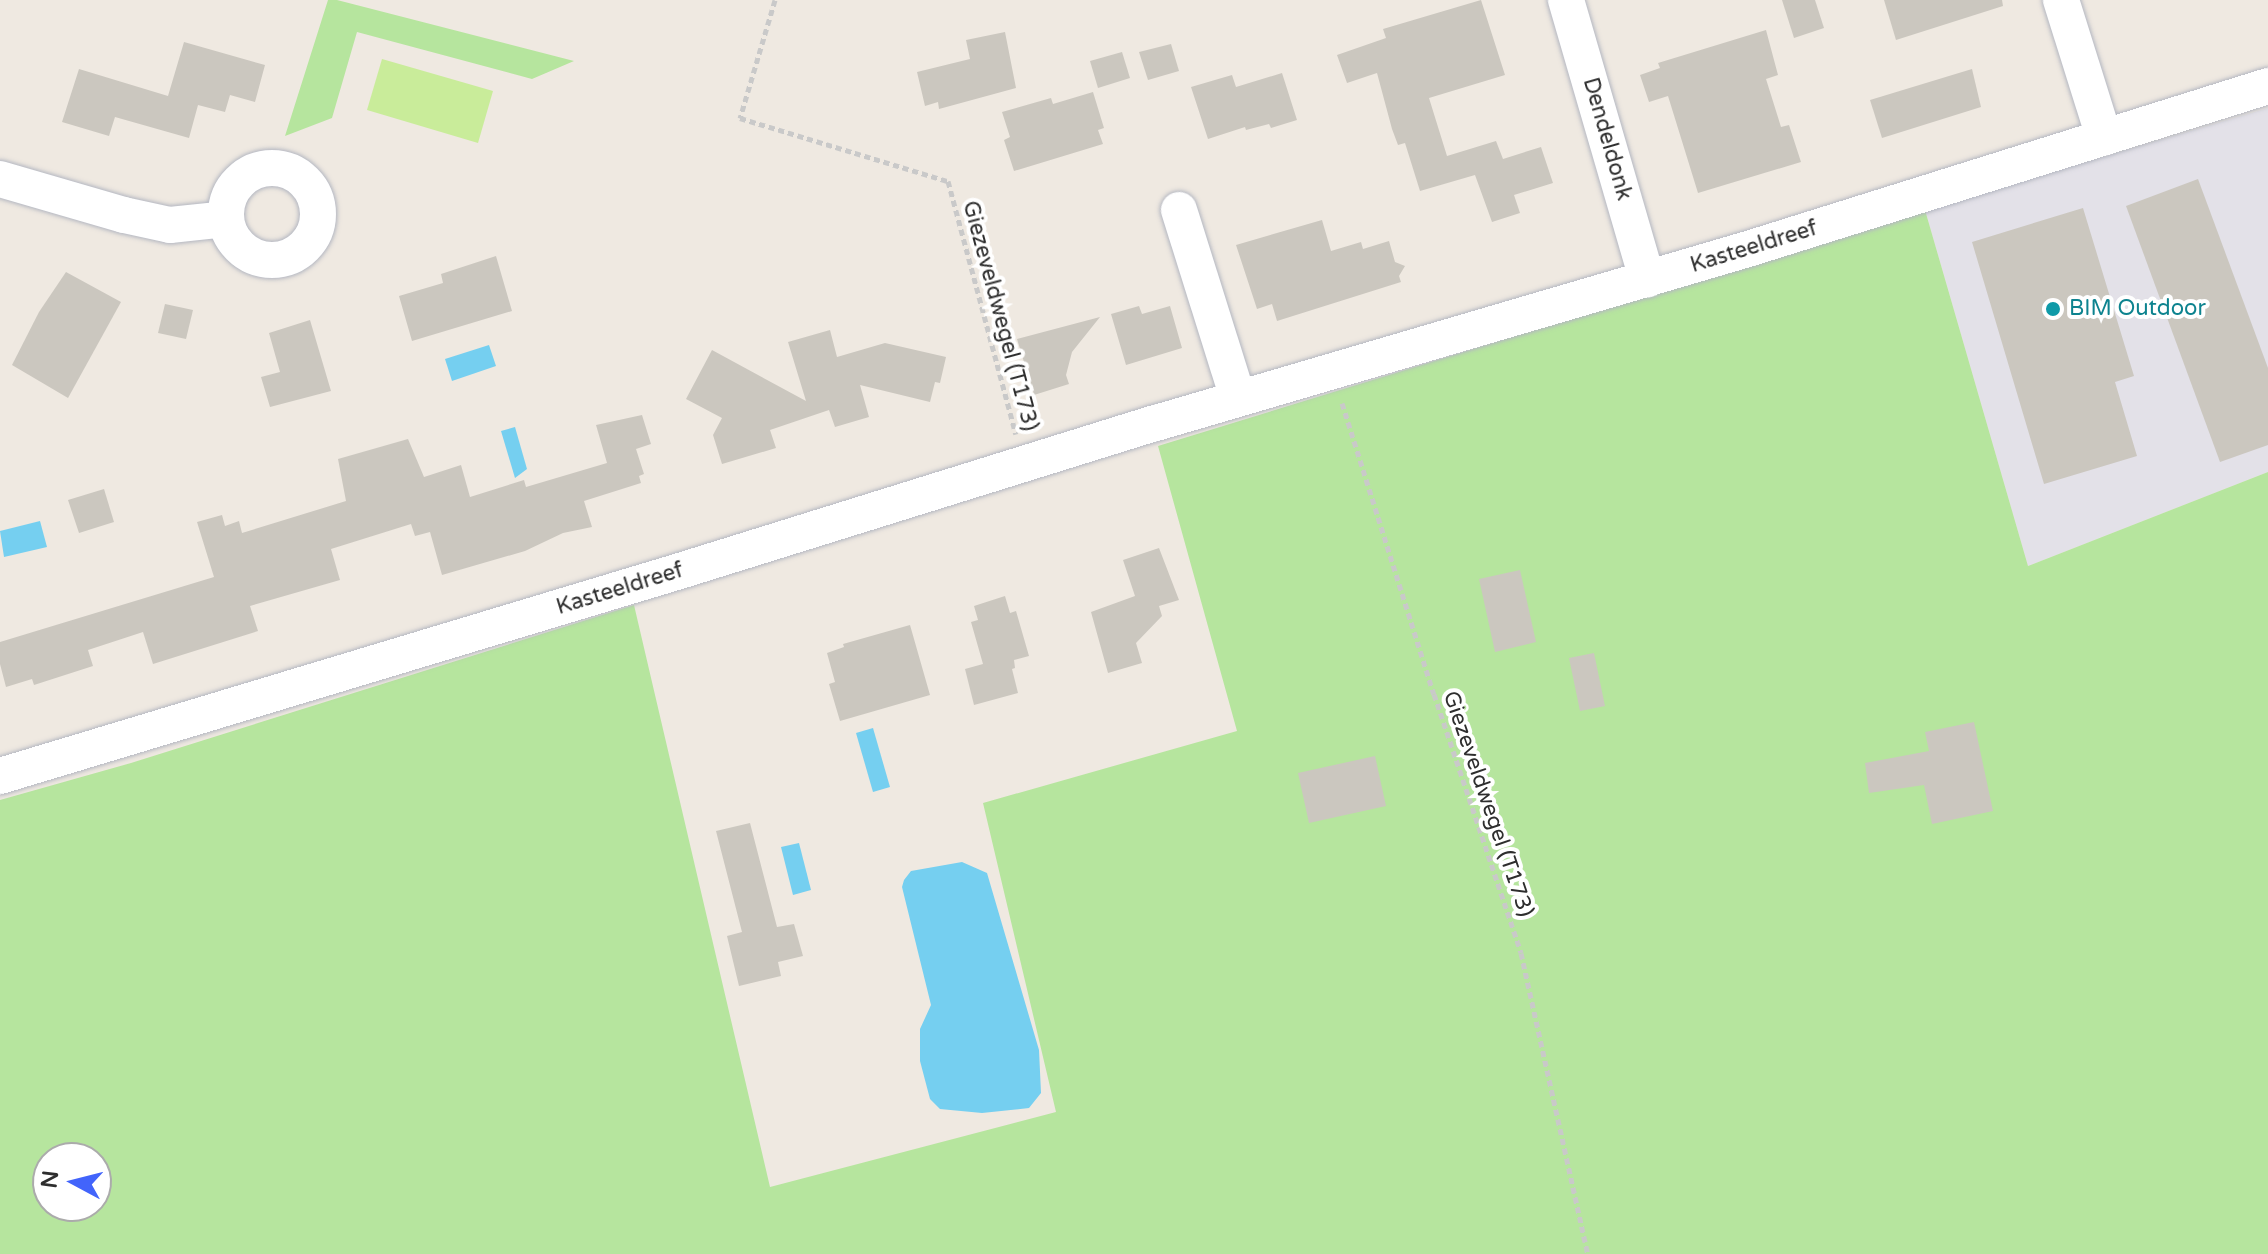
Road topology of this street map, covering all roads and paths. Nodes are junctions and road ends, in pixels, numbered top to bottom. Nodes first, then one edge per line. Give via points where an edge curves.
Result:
1 (775, 0) edge
2 (1566, 0) edge
3 (2061, 0) edge
4 (2268, 86) edge
5 (2104, 137) junction
6 (0, 179) edge
7 (1179, 210) dead end
8 (226, 219) dead end
9 (1647, 279) junction
10 (1332, 372) junction
11 (1238, 398) junction
12 (1023, 463) junction
13 (0, 776) edge
14 (1588, 1254) edge

1 - 12 path, Giezeveldwegel (T173) via 740,118 948,181
2 - 9 street, Dendeldonk
3 - 5 street
4 - 5 street, Kasteeldreef
5 - 9 street, Kasteeldreef
6 - 8 street via 170,225
7 - 11 street
9 - 10 street, Kasteeldreef
10 - 11 street, Kasteeldreef
10 - 14 path, Giezeveldwegel (T173) via 1521,953
11 - 12 street, Kasteeldreef
12 - 13 street, Kasteeldreef

